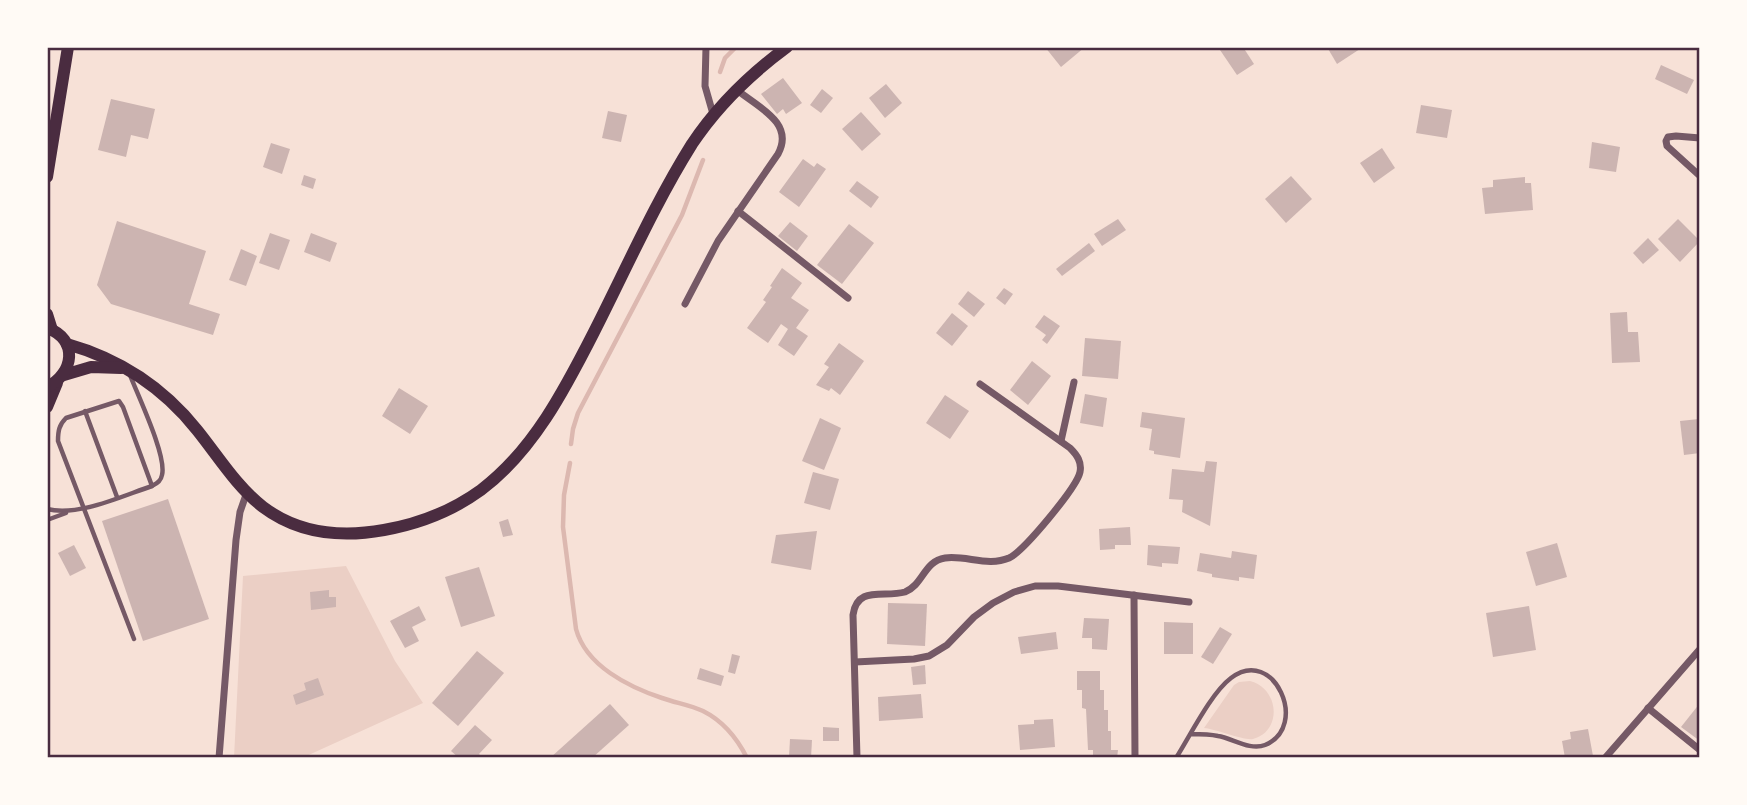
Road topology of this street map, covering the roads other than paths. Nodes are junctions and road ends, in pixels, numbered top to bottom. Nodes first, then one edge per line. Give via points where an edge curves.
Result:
1 (68, 47) edge
2 (706, 47) edge
3 (787, 47) edge
4 (736, 89) junction
5 (713, 114) junction
6 (1700, 138) edge
7 (1700, 176) edge
8 (47, 177) edge
9 (738, 211) junction
10 (848, 298) dead end
11 (685, 304) dead end
12 (47, 314) edge
13 (50, 329) edge
14 (67, 344) junction
15 (128, 369) junction
16 (56, 382) edge
17 (1074, 382) dead end
18 (980, 384) dead end
19 (47, 407) edge
20 (85, 411) junction
21 (1061, 441) junction
22 (152, 486) junction
23 (247, 492) junction
24 (117, 497) junction
25 (84, 508) junction
26 (47, 509) edge
27 (68, 512) junction
28 (47, 520) edge
29 (1134, 595) junction
30 (1189, 602) dead end
31 (134, 639) dead end
32 (1700, 649) edge
33 (855, 662) junction
34 (1648, 708) junction
35 (1191, 734) junction
36 (1700, 750) edge
37 (219, 758) edge
38 (857, 758) edge
39 (1135, 758) edge
40 (1176, 758) edge
41 (1605, 758) edge

1 - 8 main road
2 - 5 street via 705,86
3 - 4 main road
4 - 5 main road
4 - 9 street via 778,124 783,136 778,154
5 - 23 main road via 683,159 559,397 526,445 489,484 435,515 391,529 351,534 295,526
6 - 7 street via 1672,136 1665,141
9 - 10 street
9 - 11 street
12 - 13 main road
13 - 14 main road
14 - 15 main road
14 - 16 main road via 69,365
15 - 16 main road via 90,366
15 - 22 lane via 160,457 163,472
15 - 23 main road via 181,412
16 - 19 main road
17 - 21 street
18 - 21 street
20 - 22 lane via 118,401
20 - 24 lane
20 - 25 lane via 66,418 58,430
21 - 33 street via 1077,455 1080,475 1031,540 1000,561 939,559 909,590 861,597 853,611
22 - 24 lane
23 - 37 street via 238,519
24 - 25 lane
25 - 27 lane
25 - 31 lane
26 - 27 lane
27 - 28 lane
29 - 30 street
29 - 33 street via 1028,587 984,610 929,656
29 - 39 street
32 - 34 street
33 - 38 street
34 - 36 street
34 - 41 street
35 - 35 lane via 1225,683 1239,673 1268,676 1284,697 1284,722 1266,745
35 - 40 lane

